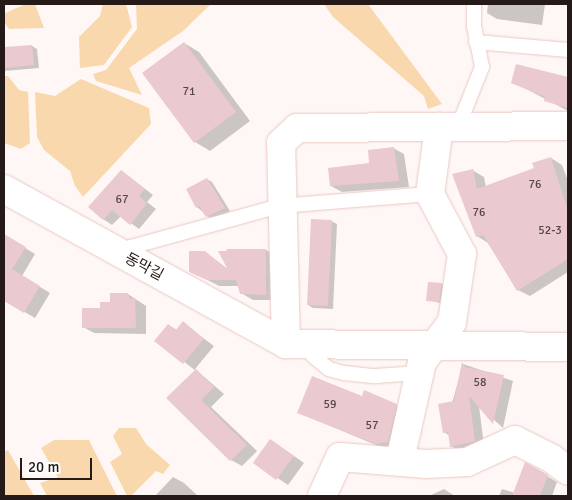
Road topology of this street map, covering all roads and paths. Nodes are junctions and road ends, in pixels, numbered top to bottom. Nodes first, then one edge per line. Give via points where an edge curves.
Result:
1 (474, 4) edge
2 (476, 42) junction
3 (568, 50) edge
4 (568, 126) edge
5 (448, 127) junction
6 (4, 189) edge
7 (430, 194) junction
8 (280, 206) junction
9 (120, 254) junction
10 (296, 344) junction
11 (568, 347) edge
12 (425, 360) junction
13 (400, 460) junction
14 (568, 471) edge
15 (322, 496) edge

1 - 2 lane
2 - 3 lane
2 - 5 lane via 482,67
4 - 5 street
5 - 7 street
5 - 8 street via 298,128 281,143
6 - 9 street, 동막길
7 - 8 lane
7 - 12 street via 462,254 452,322
8 - 9 lane via 131,247
8 - 10 street
9 - 10 street, 동막길
10 - 12 street, 동막길
11 - 12 street, 동막길
12 - 13 street
13 - 14 street via 426,464 467,462 515,440 551,458
13 - 15 street via 340,457

